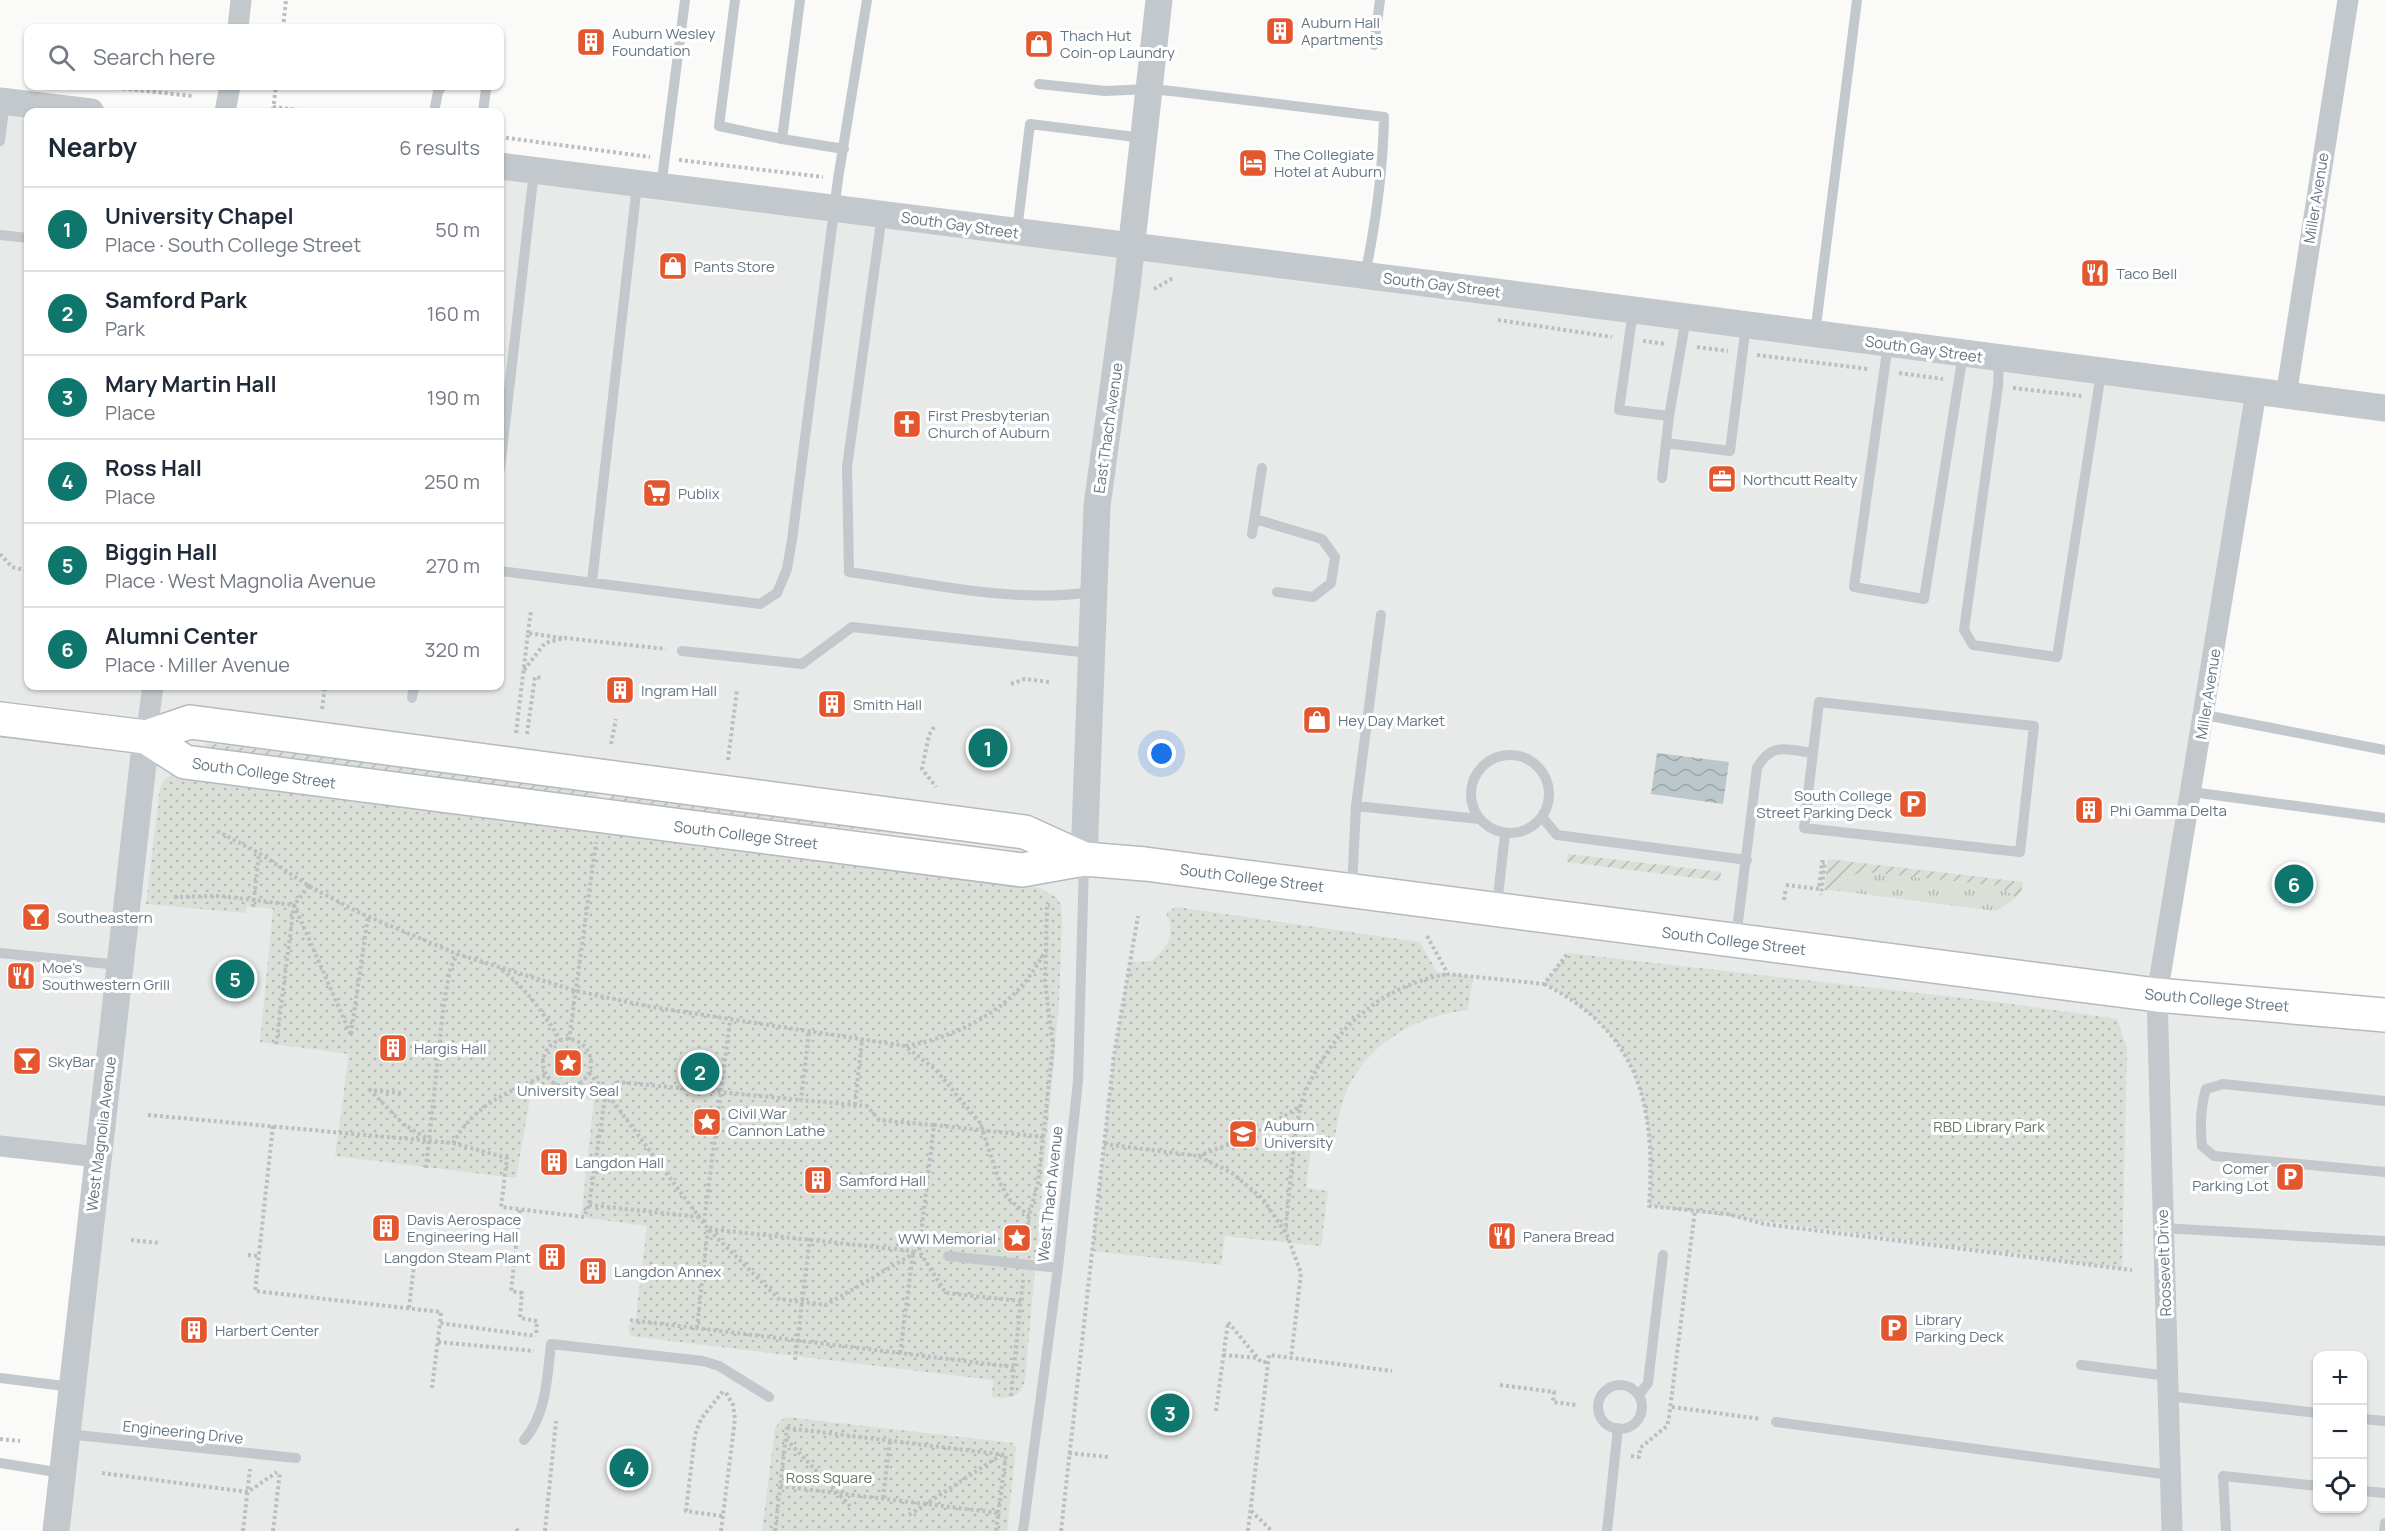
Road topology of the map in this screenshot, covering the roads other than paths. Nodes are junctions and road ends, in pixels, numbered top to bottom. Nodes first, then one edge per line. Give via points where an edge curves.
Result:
1 (241, 0) edge
2 (685, 0) edge
3 (735, 0) edge
4 (800, 0) edge
5 (867, 0) edge
6 (1159, 0) edge
7 (1380, 0) edge
8 (1857, 0) edge
9 (2348, 0) edge
10 (238, 24) edge
11 (1374, 45) dead end
12 (1039, 84) dead end
13 (1149, 89) junction
14 (229, 90) edge
15 (439, 90) edge
16 (486, 90) edge
17 (3, 102) edge
18 (56, 108) edge
19 (226, 108) edge
20 (435, 108) edge
21 (484, 108) edge
22 (1143, 138) junction
23 (782, 139) junction
24 (0, 141) edge
25 (844, 149) junction
26 (504, 167) edge
27 (534, 171) junction
28 (649, 186) junction
29 (834, 208) junction
30 (882, 215) junction
31 (1016, 232) junction
32 (0, 235) edge
33 (24, 238) edge
34 (1131, 246) junction
35 (1365, 275) junction
36 (1633, 310) junction
37 (1686, 317) junction
38 (1746, 325) junction
39 (1815, 334) junction
40 (1888, 344) junction
41 (1963, 354) junction
42 (1999, 359) junction
43 (2101, 372) junction
44 (2256, 392) junction
45 (2286, 396) junction
46 (2385, 408) edge
47 (1670, 416) junction
48 (504, 434) edge
49 (1666, 443) junction
50 (1262, 468) dead end
51 (1662, 478) dead end
52 (1255, 519) junction
53 (1252, 534) dead end
54 (504, 571) edge
55 (592, 582) junction
56 (1277, 591) dead end
57 (1092, 592) junction
58 (1381, 615) dead end
59 (682, 651) road end
60 (1091, 653) junction
61 (152, 690) edge
62 (413, 690) edge
63 (412, 698) dead end
64 (2205, 715) junction
65 (0, 719) edge
66 (146, 736) junction
67 (2385, 750) edge
68 (1813, 753) junction
69 (2192, 792) junction
70 (1356, 806) junction
71 (1542, 817) junction
72 (2385, 818) edge
73 (1479, 819) junction
74 (1505, 834) junction
75 (1084, 859) junction
76 (1747, 860) junction
77 (1352, 891) junction
78 (1496, 910) junction
79 (1735, 941) junction
80 (0, 953) edge
81 (120, 965) junction
82 (2157, 995) junction
83 (2385, 1015) edge
84 (2385, 1101) edge
85 (0, 1146) edge
86 (98, 1157) junction
87 (2385, 1172) edge
88 (2163, 1228) junction
89 (2385, 1241) edge
90 (1663, 1255) dead end
91 (948, 1256) dead end
92 (1058, 1268) junction
93 (2081, 1365) dead end
94 (0, 1378) edge
95 (2168, 1386) junction
96 (72, 1387) junction
97 (1639, 1395) junction
98 (769, 1397) dead end
99 (2313, 1412) edge
100 (2367, 1419) edge
101 (2385, 1421) edge
102 (1776, 1422) road end
103 (1618, 1428) junction
104 (67, 1434) junction
105 (524, 1440) dead end
106 (296, 1458) dead end
107 (0, 1463) edge
108 (62, 1473) junction
109 (2170, 1475) junction
110 (2313, 1485) edge
111 (2367, 1491) edge
112 (2385, 1493) edge
113 (2385, 1523) edge
114 (56, 1531) edge
115 (1023, 1531) edge
116 (1607, 1531) edge
117 (2172, 1531) edge
118 (2226, 1531) edge
119 (2384, 1531) edge

1 - 10 street
2 - 28 lane
3 - 23 lane via 719,126
4 - 23 lane
5 - 25 lane
6 - 13 street, East Thach Avenue
7 - 11 lane
8 - 39 lane
9 - 45 street, Miller Avenue
12 - 13 lane via 1105,91
13 - 22 street, East Thach Avenue
13 - 35 lane via 1384,117 1376,225
14 - 19 street
15 - 20 lane
16 - 21 lane
17 - 18 street
17 - 24 lane
22 - 31 lane via 1030,124
22 - 34 street, East Thach Avenue
23 - 25 lane
25 - 29 lane
26 - 27 street, South Gay Street
27 - 28 street, South Gay Street
27 - 48 lane
28 - 29 street, South Gay Street
28 - 55 lane
29 - 30 street, South Gay Street
29 - 55 lane via 792,540 787,569 777,593 760,604
30 - 31 street, South Gay Street
30 - 57 lane via 847,467 849,572 1012,595 1058,597
31 - 34 street, South Gay Street
32 - 33 lane
34 - 35 street, South Gay Street
34 - 57 street, East Thach Avenue via 1097,506
35 - 36 street, South Gay Street
36 - 37 street, South Gay Street
36 - 47 lane via 1619,410
37 - 38 street, South Gay Street
37 - 47 lane
38 - 39 street, South Gay Street
38 - 49 lane via 1730,451
39 - 40 street, South Gay Street
40 - 41 street, South Gay Street
40 - 41 lane via 1854,587 1924,598
41 - 42 street, South Gay Street
42 - 43 street, South Gay Street
42 - 43 lane via 1964,630 1973,645 2057,657
43 - 44 street, South Gay Street
44 - 45 street, South Gay Street
44 - 64 street, Miller Avenue
45 - 46 street, South Gay Street
47 - 49 lane
49 - 51 lane
50 - 52 lane
52 - 53 lane
52 - 56 lane via 1322,538 1335,557 1331,583 1313,597
54 - 55 lane
57 - 60 street, East Thach Avenue
58 - 70 lane
59 - 60 lane via 802,664 852,627
60 - 75 street, East Thach Avenue
61 - 66 street
62 - 63 lane
64 - 67 lane
64 - 69 street, Miller Avenue
65 - 66 main road
66 - 75 main road, South College Street via 185,762 599,817 1022,870
66 - 81 street, West Magnolia Avenue
68 - 68 lane via 1804,828 2020,852 2034,726 1819,702
68 - 76 lane via 1776,749 1765,754 1757,768
69 - 72 lane
69 - 82 street, Miller Avenue
70 - 73 lane
70 - 77 lane
71 - 73 lane via 1549,802 1546,779 1531,760 1500,755 1486,762 1475,775 1472,806
71 - 74 lane via 1519,833
71 - 76 lane via 1557,835
73 - 74 lane
74 - 78 lane
75 - 77 main road, South College Street
75 - 92 lane, West Thach Avenue via 1078,1081
76 - 79 lane
77 - 78 main road, South College Street
78 - 79 main road, South College Street
79 - 82 main road, South College Street
80 - 81 lane
81 - 86 street, West Magnolia Avenue
82 - 83 main road, South College Street
82 - 88 street, Roosevelt Drive
84 - 87 lane via 2223,1084 2206,1089 2200,1128 2202,1146 2214,1156
85 - 86 street
86 - 96 street, West Magnolia Avenue
88 - 89 lane
88 - 95 street, Roosevelt Drive
90 - 97 lane via 1648,1383
91 - 92 lane
92 - 115 lane, West Thach Avenue
93 - 95 lane
94 - 96 lane
95 - 99 lane
95 - 109 street, Roosevelt Drive
96 - 104 street, West Magnolia Avenue
97 - 103 lane via 1642,1408 1637,1421
97 - 103 lane via 1621,1385 1602,1394 1601,1416
98 - 105 lane via 719,1366 703,1361 551,1344 544,1400 533,1430
100 - 101 lane
102 - 109 lane
103 - 116 lane
104 - 106 lane, Engineering Drive
104 - 108 street, West Magnolia Avenue
107 - 108 lane
108 - 114 street, West Magnolia Avenue
109 - 117 street, Roosevelt Drive
110 - 118 lane via 2223,1476
111 - 112 lane
113 - 119 lane

